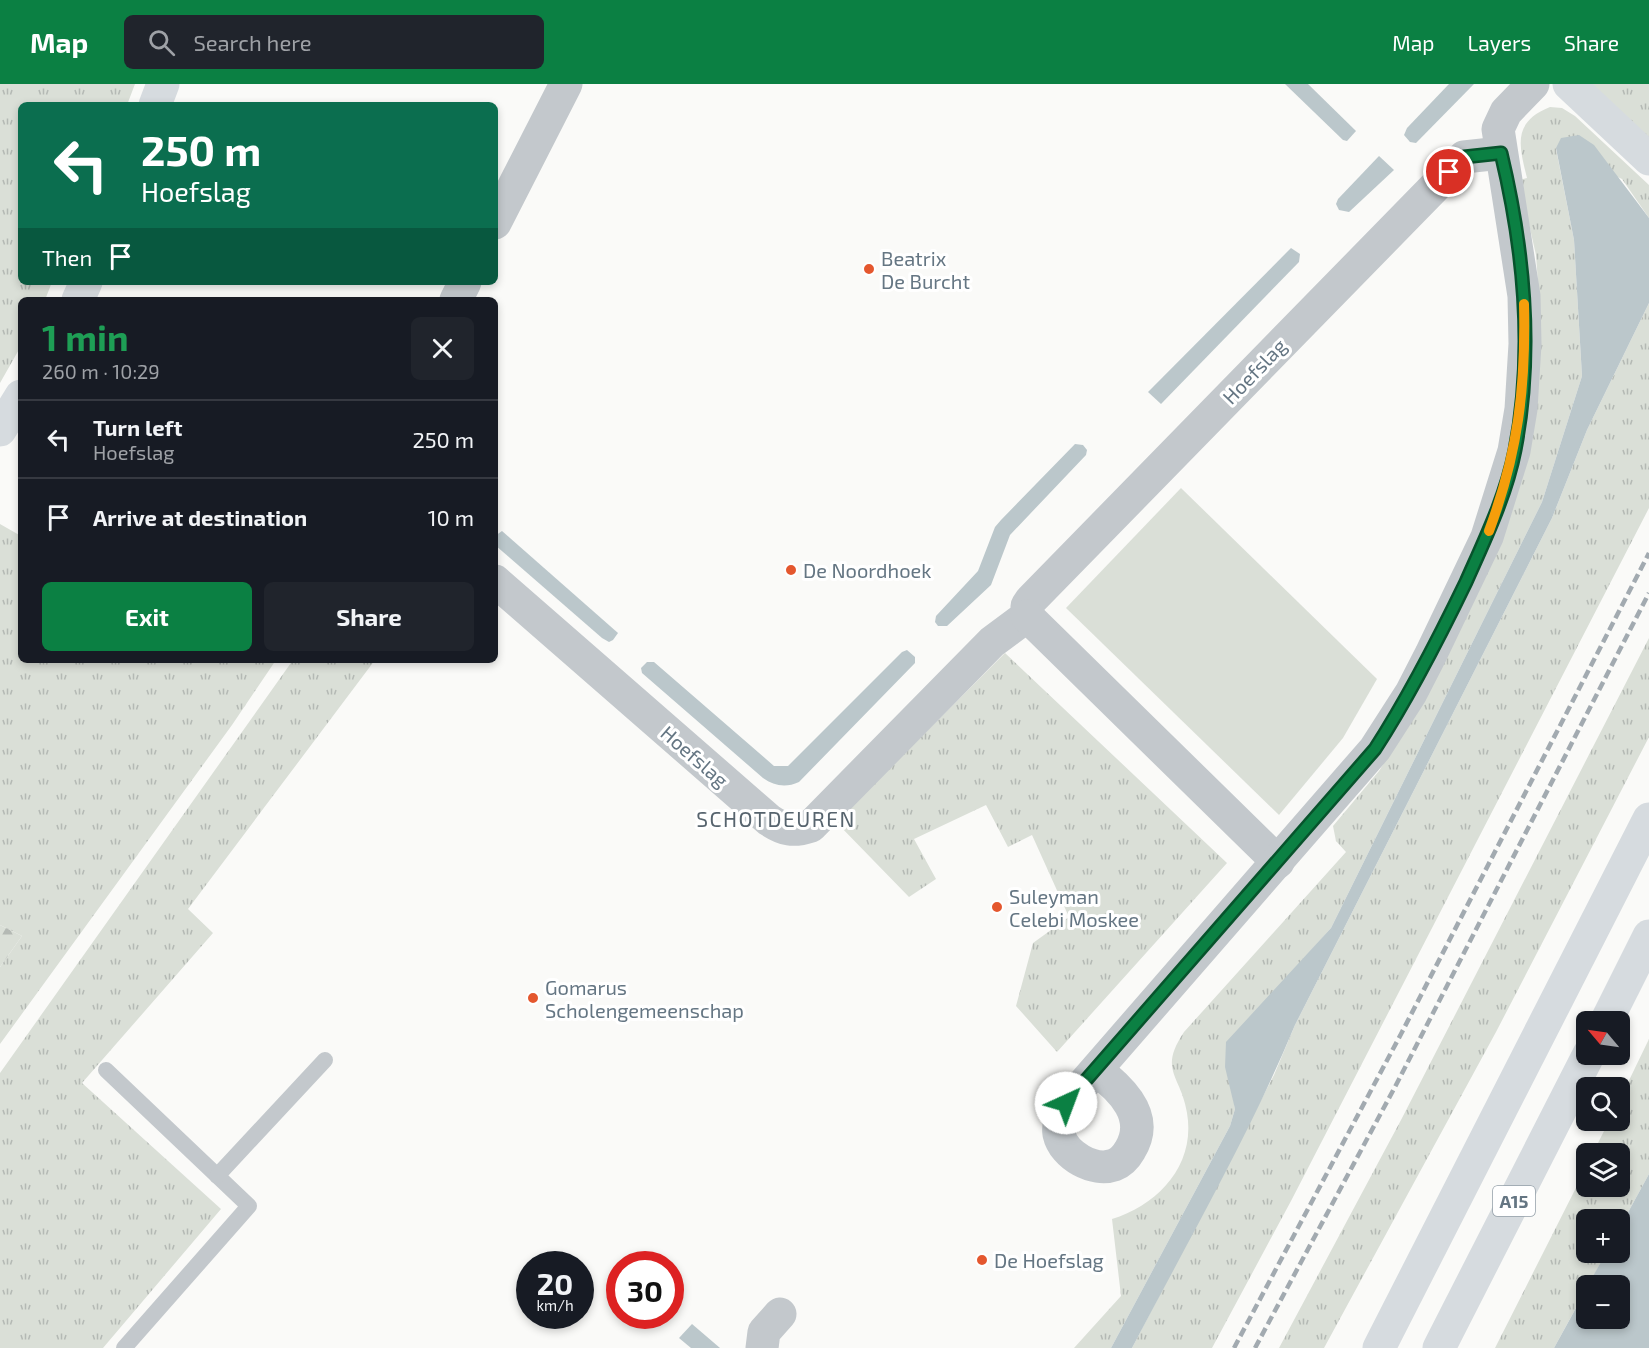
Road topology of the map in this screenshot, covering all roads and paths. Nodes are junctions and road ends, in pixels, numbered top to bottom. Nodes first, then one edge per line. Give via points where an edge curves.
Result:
1 (163, 84) edge
2 (566, 84) edge
3 (1533, 84) edge
4 (1569, 84) edge
5 (155, 102) edge
6 (1501, 153) junction
7 (1649, 159) edge
8 (498, 217) edge
9 (18, 401) edge
10 (0, 430) edge
11 (498, 584) edge
12 (1027, 615) junction
13 (1649, 819) edge
14 (1278, 862) junction
15 (1649, 936) edge
16 (1612, 1011) edge
17 (325, 1060) dead end
18 (1583, 1065) edge
19 (106, 1070) dead end
20 (1096, 1070) dead end
21 (217, 1176) junction
22 (124, 1348) edge
23 (1379, 1348) edge
24 (1439, 1348) edge

1 - 5 main road
2 - 8 street
3 - 6 street via 1500,121 1497,137
4 - 7 main road
6 - 12 street, Hoefslag via 1464,157 1031,600
6 - 14 street via 1524,297 1525,344 1520,419 1501,498 1487,537 1411,693 1375,749
9 - 10 main road
11 - 12 street, Hoefslag via 769,820 796,831 811,826 992,642
12 - 14 street
13 - 23 main road, A15
14 - 20 street
15 - 16 main road
17 - 21 lane
18 - 24 main road, A15
19 - 21 lane
21 - 22 lane via 249,1206

